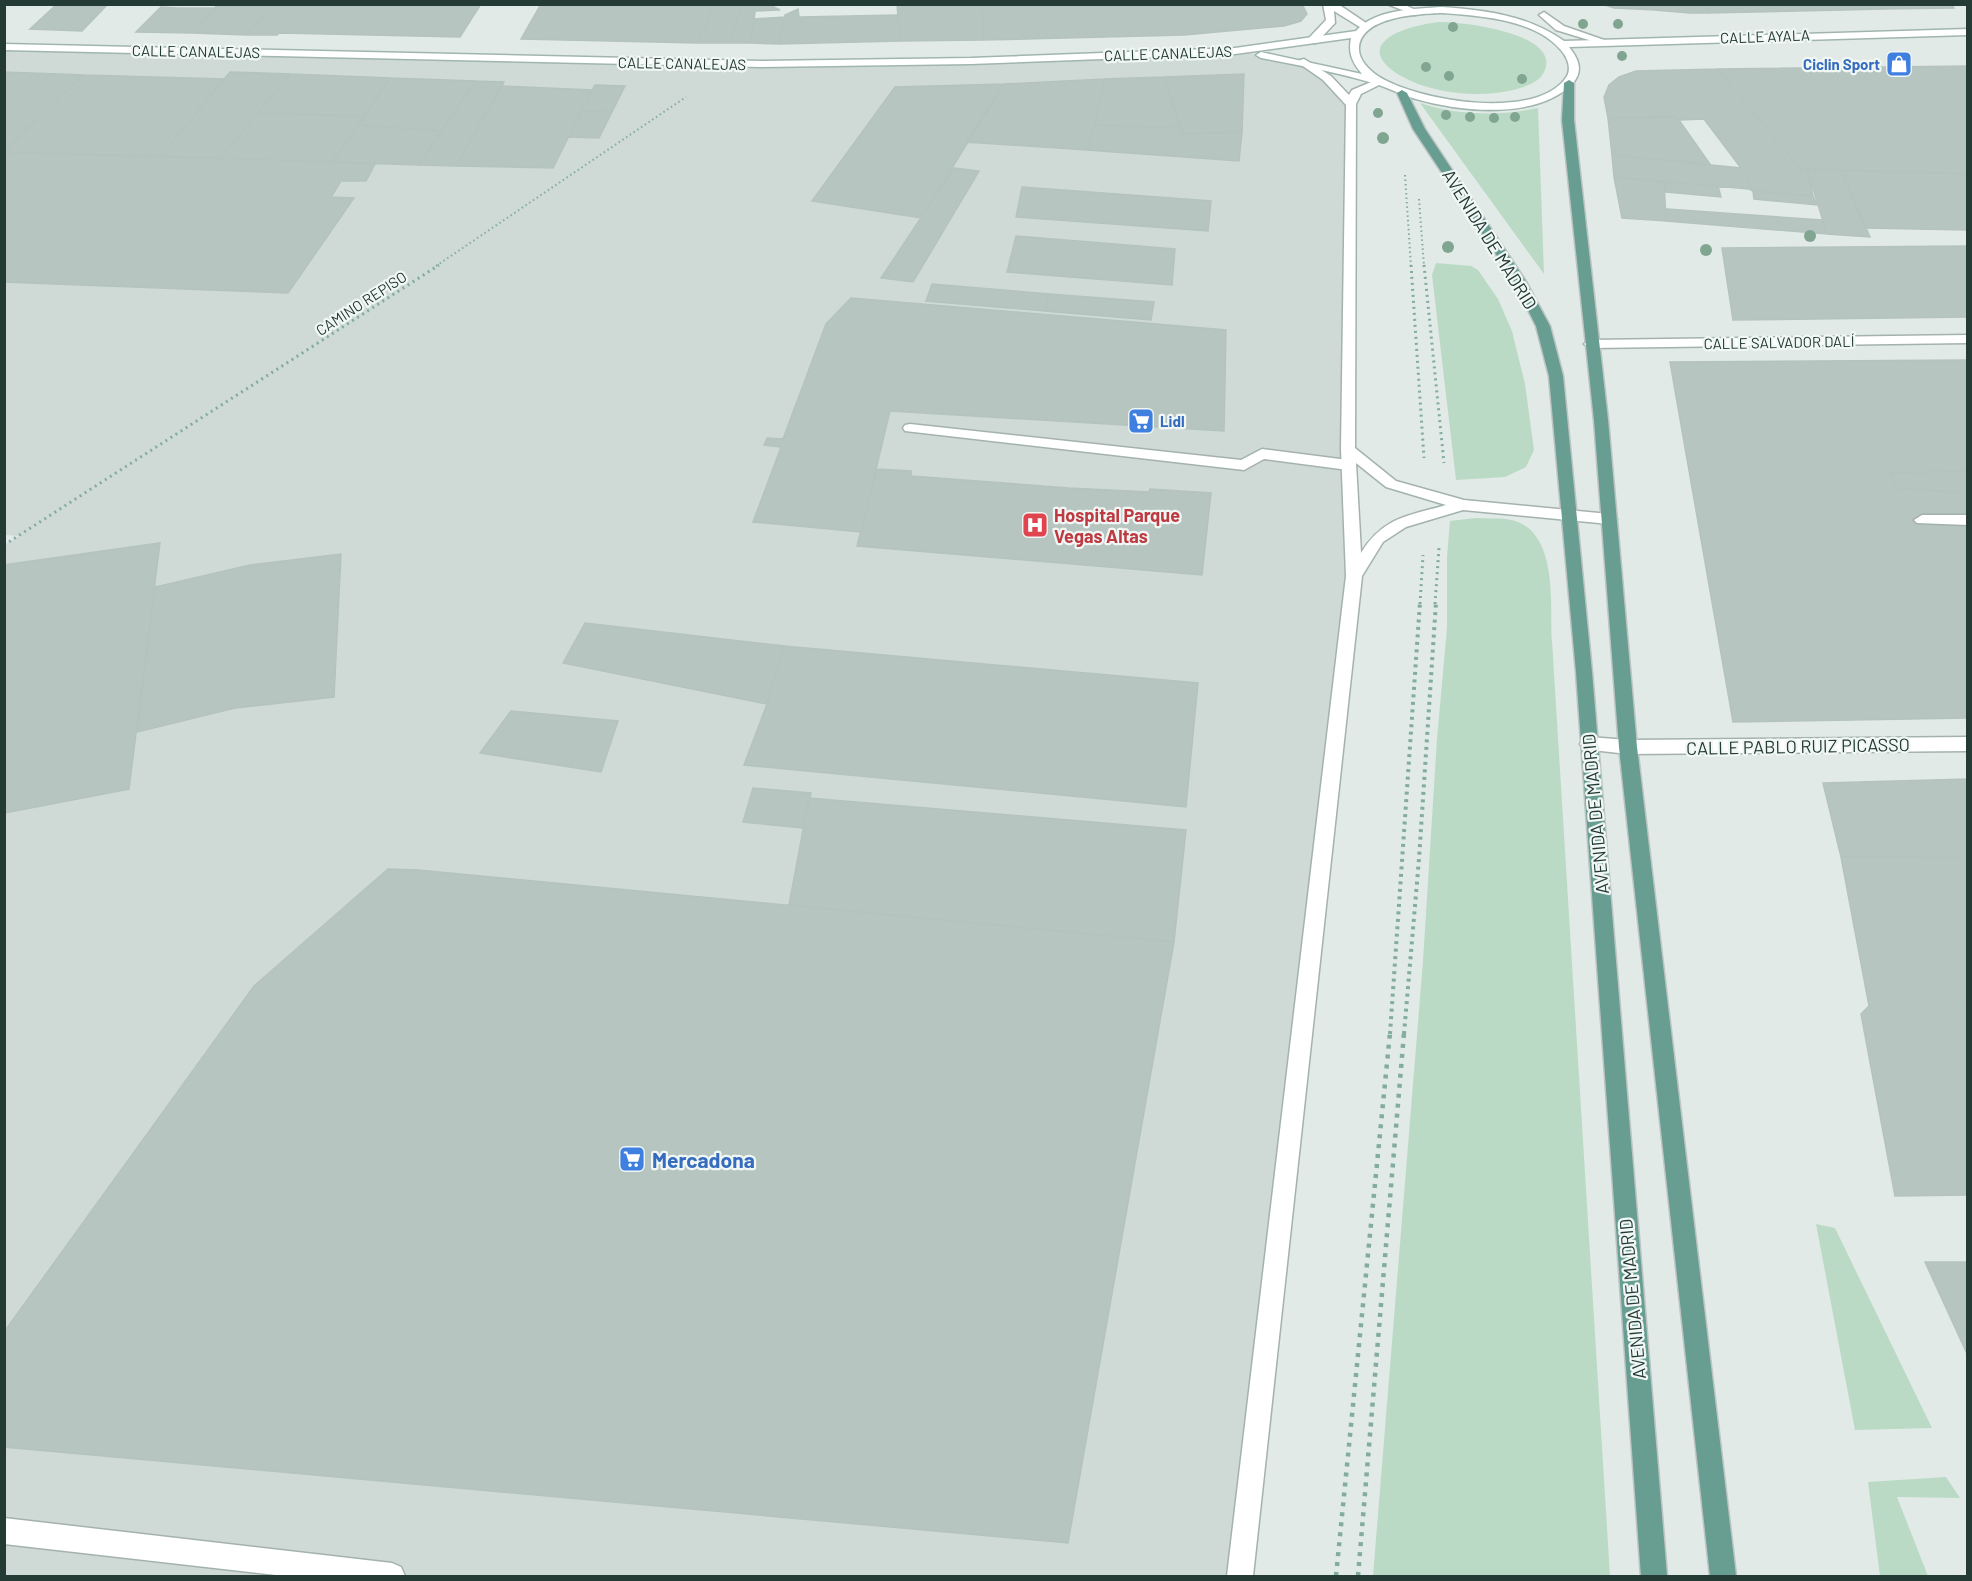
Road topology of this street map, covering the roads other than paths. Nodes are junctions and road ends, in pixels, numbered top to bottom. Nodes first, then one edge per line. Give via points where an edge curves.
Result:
1 (1329, 4) edge
2 (1392, 4) edge
3 (1546, 10) edge
4 (1414, 12) junction
5 (1363, 30) junction
6 (1539, 30) junction
7 (1968, 32) edge
8 (1312, 41) junction
9 (1602, 41) junction
10 (1562, 44) junction
11 (4, 47) edge
12 (1235, 51) junction
13 (1304, 62) junction
14 (1379, 82) junction
15 (1569, 83) junction
16 (1402, 93) junction
17 (1352, 104) junction
18 (1968, 339) edge
19 (1591, 344) junction
20 (910, 428) dead end
21 (1348, 449) junction
22 (1348, 465) junction
23 (1443, 505) junction
24 (1569, 515) junction
25 (1610, 519) junction
26 (1922, 520) dead end
27 (1968, 520) edge
28 (1354, 576) junction
29 (1589, 744) junction
30 (1968, 744) edge
31 (1628, 747) junction
32 (4, 1531) edge
33 (332, 1573) edge
34 (392, 1576) edge
35 (1240, 1576) edge
36 (1654, 1576) edge
37 (1723, 1576) edge

1 - 5 street
1 - 8 street via 1332,21
2 - 4 street
3 - 6 street
3 - 9 street via 1560,28
4 - 5 street, CALLE CANALEJAS via 1380,20
4 - 6 street via 1472,12
5 - 8 street, CALLE CANALEJAS
5 - 14 street via 1353,45 1355,58
6 - 10 street
7 - 9 street, CALLE AYALA
8 - 12 street, CALLE CANALEJAS
9 - 10 street, CALLE AYALA
10 - 15 street via 1574,62
11 - 12 street, CALLE CANALEJAS via 717,64 971,61
12 - 13 street
13 - 14 street
13 - 17 street via 1328,78
14 - 16 street
14 - 17 street via 1356,92
15 - 16 street via 1530,103 1500,107 1433,102
15 - 19 main road via 1568,120
16 - 24 main road, AVENIDA DE MADRID via 1419,129 1519,279 1543,326 1556,376
17 - 21 street
18 - 19 street, CALLE SALVADOR DALÍ
19 - 25 main road
20 - 22 street via 1244,465 1262,454
21 - 22 street
21 - 23 street via 1391,484 1427,495
22 - 28 street
23 - 24 street
23 - 28 street via 1378,538
24 - 25 street
24 - 29 main road, AVENIDA DE MADRID
25 - 31 main road
26 - 27 street
28 - 35 street
29 - 31 street, CALLE PABLO RUIZ PICASSO
29 - 36 main road, AVENIDA DE MADRID
30 - 31 street, CALLE PABLO RUIZ PICASSO
31 - 37 main road
32 - 33 street
33 - 34 street

